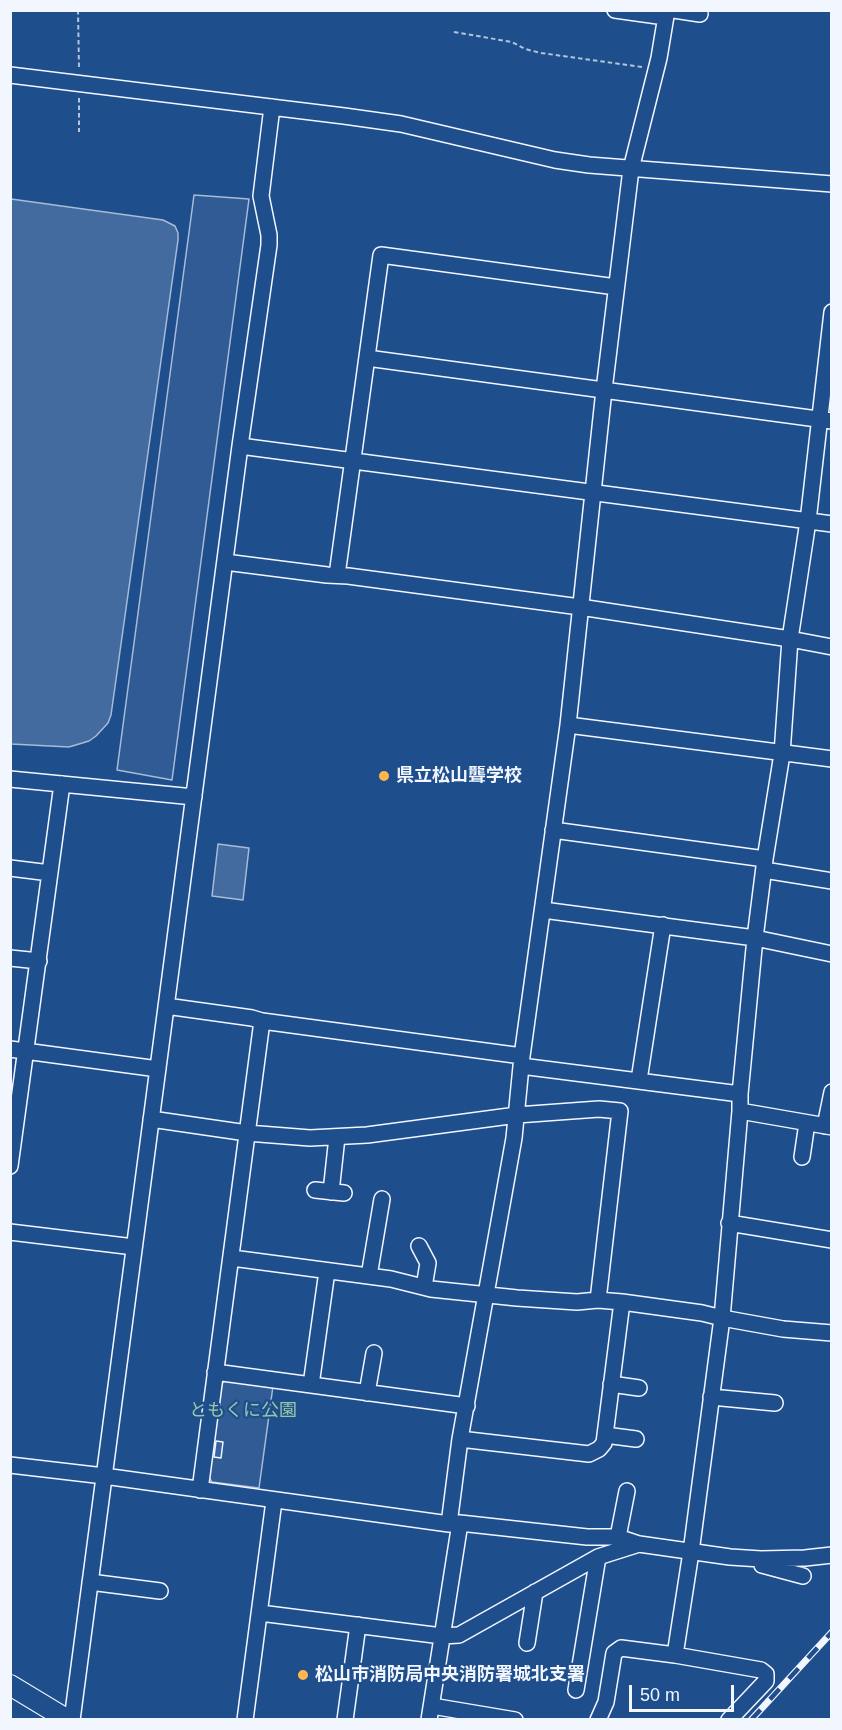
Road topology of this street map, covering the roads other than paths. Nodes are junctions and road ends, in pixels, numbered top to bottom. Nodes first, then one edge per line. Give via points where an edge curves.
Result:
1 (615, 10) edge
2 (668, 13) edge
3 (700, 14) dead end
4 (10, 75) edge
5 (272, 107) junction
6 (631, 169) junction
7 (831, 184) edge
8 (616, 287) junction
9 (831, 312) edge
10 (367, 358) junction
11 (604, 390) junction
12 (825, 420) edge
13 (240, 446) junction
14 (353, 460) junction
15 (593, 493) junction
16 (808, 521) junction
17 (831, 524) edge
18 (225, 562) junction
19 (337, 575) junction
20 (580, 607) junction
21 (790, 639) junction
22 (831, 647) edge
23 (568, 725) junction
24 (782, 754) junction
25 (831, 759) edge
26 (10, 779) edge
27 (62, 784) junction
28 (194, 797) junction
29 (553, 830) junction
30 (765, 864) junction
31 (10, 867) edge
32 (50, 873) junction
33 (831, 881) edge
34 (543, 910) junction
35 (663, 924) junction
36 (755, 938) junction
37 (831, 954) edge
38 (10, 958) edge
39 (39, 961) junction
40 (166, 1006) junction
41 (262, 1021) junction
42 (10, 1049) edge
43 (26, 1051) junction
44 (521, 1061) junction
45 (158, 1069) junction
46 (639, 1080) junction
47 (831, 1092) edge
48 (740, 1094) junction
49 (740, 1111) junction
50 (516, 1115) junction
51 (151, 1119) junction
52 (807, 1123) junction
53 (828, 1126) edge
54 (247, 1133) junction
55 (337, 1137) junction
56 (12, 1141) edge
57 (802, 1157) dead end
58 (10, 1166) edge
59 (315, 1190) dead end
60 (382, 1199) dead end
61 (729, 1223) junction
62 (10, 1232) edge
63 (831, 1240) edge
64 (419, 1246) dead end
65 (134, 1247) junction
66 (232, 1258) junction
67 (327, 1271) junction
68 (369, 1276) junction
69 (424, 1287) junction
70 (487, 1295) junction
71 (598, 1300) junction
72 (622, 1302) junction
73 (722, 1318) junction
74 (831, 1333) edge
75 (374, 1353) dead end
76 (215, 1372) junction
77 (611, 1384) junction
78 (310, 1385) junction
79 (639, 1388) dead end
80 (367, 1392) junction
81 (711, 1397) junction
82 (774, 1403) dead end
83 (467, 1406) junction
84 (604, 1436) junction
85 (460, 1439) junction
86 (636, 1439) dead end
87 (10, 1465) edge
88 (104, 1476) junction
89 (200, 1490) junction
90 (627, 1491) dead end
91 (274, 1501) junction
92 (454, 1524) junction
93 (618, 1537) junction
94 (639, 1544) junction
95 (691, 1552) junction
96 (831, 1555) edge
97 (598, 1557) junction
98 (761, 1559) junction
99 (803, 1576) dead end
100 (90, 1582) junction
101 (160, 1591) dead end
102 (535, 1592) junction
103 (260, 1613) junction
104 (358, 1625) junction
105 (442, 1636) junction
106 (527, 1643) dead end
107 (675, 1655) junction
108 (10, 1684) edge
109 (576, 1690) dead end
110 (430, 1713) edge
111 (70, 1719) edge
112 (245, 1719) edge
113 (345, 1719) edge
114 (515, 1719) edge
115 (598, 1719) edge
116 (729, 1719) edge

1 - 2 street
2 - 3 street
2 - 6 street
4 - 5 street
5 - 6 street via 401,124 555,160
5 - 13 street via 261,196 269,245
6 - 7 street
6 - 8 street
8 - 10 street via 381,255
8 - 11 street
9 - 12 street
10 - 11 street
10 - 14 street
11 - 12 street
11 - 15 street
12 - 16 street
13 - 14 street
13 - 18 street
14 - 15 street
14 - 19 street
15 - 16 street
15 - 20 street
16 - 17 street
16 - 21 street
18 - 19 street
18 - 28 street
19 - 20 street
20 - 21 street
20 - 23 street
21 - 22 street
21 - 24 street
23 - 24 street
23 - 29 street
24 - 25 street
24 - 30 street
26 - 27 street
27 - 28 street
27 - 32 street
28 - 40 street
29 - 30 street
29 - 34 street
30 - 33 street
30 - 36 street
31 - 32 street
32 - 39 street
34 - 35 street
34 - 44 street
35 - 36 street
35 - 46 street
36 - 37 street
36 - 48 street
38 - 39 street
39 - 43 street
40 - 41 street
40 - 45 street
41 - 44 street
41 - 54 street
42 - 43 street
43 - 45 street
43 - 56 street
44 - 46 street
44 - 50 street
45 - 51 street
46 - 48 street
47 - 53 street
48 - 49 street
49 - 52 street
49 - 61 street
50 - 55 street
50 - 70 street
50 - 71 street via 620,1111
51 - 54 street
51 - 65 street
52 - 53 street
52 - 57 street
54 - 55 street
54 - 66 street
55 - 59 street via 338,1192
56 - 58 street
60 - 68 street
61 - 63 street
61 - 73 street
62 - 65 street
64 - 69 street via 428,1263
65 - 88 street
66 - 67 street
66 - 76 street
67 - 68 street
67 - 78 street
68 - 69 street
69 - 70 street
70 - 71 street
70 - 83 street
71 - 72 street
72 - 73 street
72 - 77 street
73 - 74 street
73 - 81 street
75 - 80 street
76 - 78 street
76 - 89 street
77 - 79 street
77 - 84 street
78 - 80 street
80 - 83 street
81 - 82 street
81 - 95 street
83 - 85 street
84 - 85 street via 604,1443 589,1454
84 - 86 street
85 - 92 street
87 - 88 street
88 - 89 street
88 - 100 street
89 - 91 street
90 - 93 street
91 - 92 street
91 - 103 street
92 - 93 street
92 - 105 street
93 - 94 street
94 - 95 street
94 - 97 street
95 - 98 street
95 - 107 street
96 - 98 street
97 - 102 street
97 - 109 street
98 - 99 street via 762,1564
100 - 101 street
100 - 111 street
102 - 105 street via 459,1635
102 - 106 street
103 - 104 street
103 - 112 street
104 - 105 street
104 - 113 street
105 - 110 street
107 - 115 street via 621,1648 614,1653 606,1702
107 - 116 street via 766,1674 766,1681
108 - 111 main road
110 - 114 street

